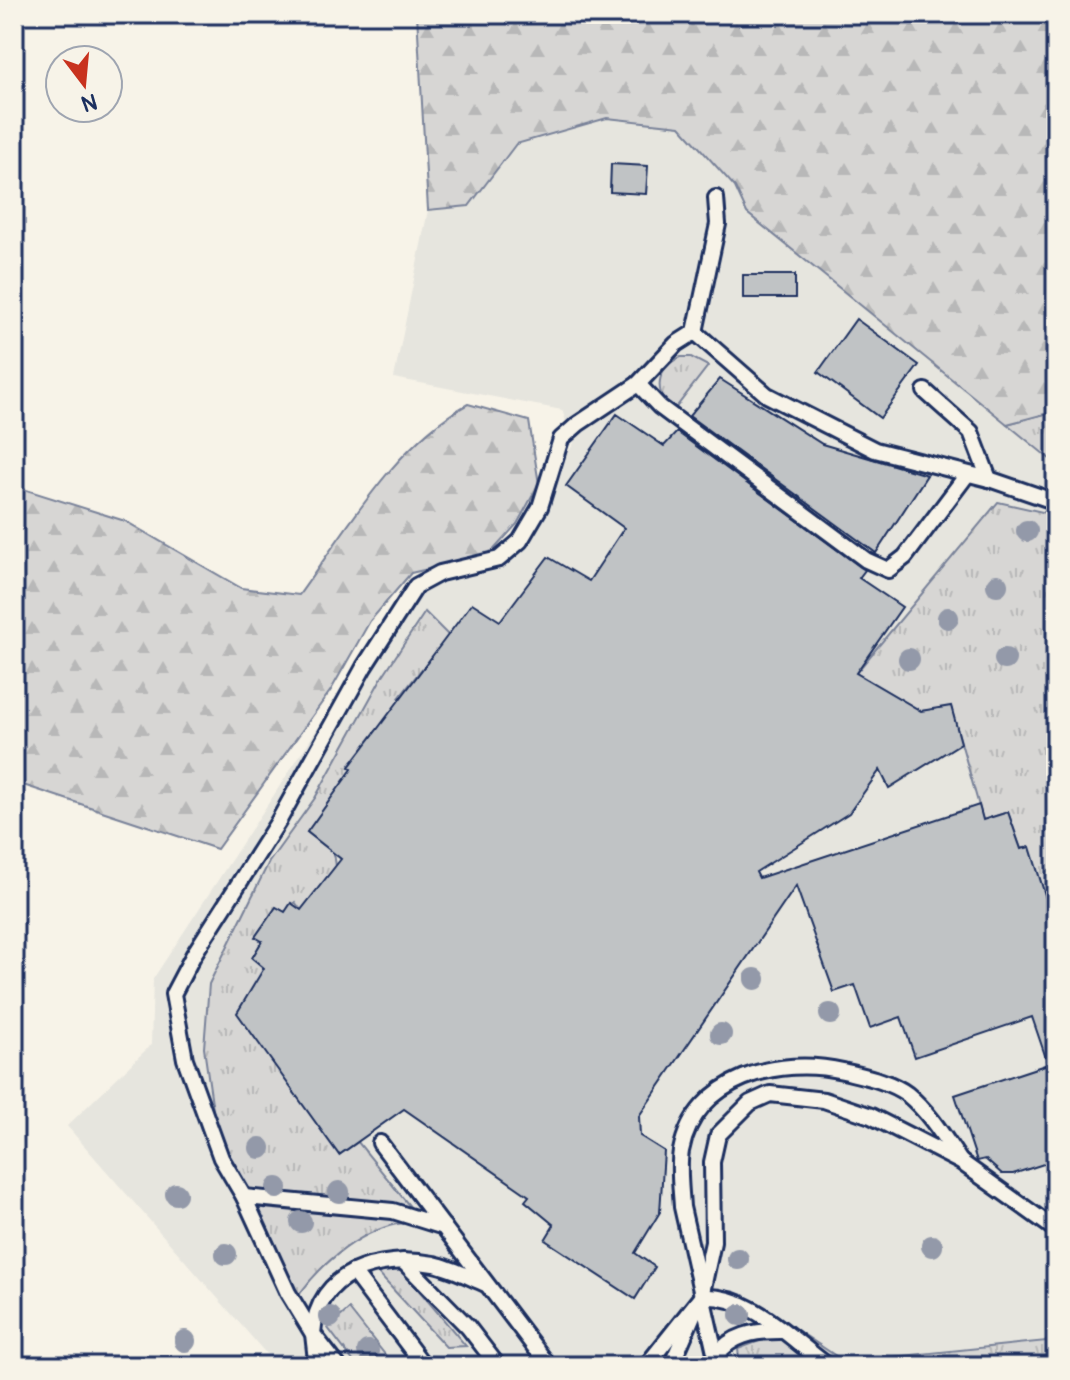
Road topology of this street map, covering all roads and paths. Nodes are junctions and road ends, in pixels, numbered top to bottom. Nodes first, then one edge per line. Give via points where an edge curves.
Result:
1 (716, 198) dead end
2 (695, 332) junction
3 (638, 384) junction
4 (925, 391) dead end
5 (966, 476) junction
6 (989, 479) junction
7 (1056, 502) edge
8 (380, 1143) dead end
9 (961, 1162) junction
10 (244, 1197) junction
11 (444, 1227) junction
12 (1056, 1230) edge
13 (403, 1261) junction
14 (353, 1272) junction
15 (486, 1284) junction
16 (701, 1297) junction
17 (779, 1331) junction
18 (313, 1334) junction
19 (717, 1361) edge
20 (320, 1366) edge
21 (338, 1366) edge
22 (424, 1366) edge
23 (498, 1366) edge
24 (549, 1366) edge
25 (646, 1366) edge
26 (671, 1366) edge
27 (828, 1366) edge

1 - 2 lane via 718,224
2 - 3 lane
2 - 5 lane via 767,395 875,450
3 - 5 lane via 660,407 866,560 888,570 905,557
3 - 10 lane via 561,439 540,507 520,541 499,559 440,573 416,586 173,994 185,1059 221,1158
4 - 6 lane via 971,432
5 - 6 lane
6 - 7 lane
8 - 11 lane
9 - 12 lane
9 - 16 lane via 871,1116 824,1100 770,1094 750,1103 718,1135 712,1162 713,1242
9 - 16 lane via 932,1119 893,1087 820,1066 781,1066 720,1090 689,1127 681,1153 682,1207
10 - 11 lane via 393,1211
10 - 18 lane
11 - 15 lane
13 - 14 lane
13 - 15 lane via 435,1264
13 - 23 lane
14 - 18 lane via 321,1298
14 - 22 lane
15 - 24 lane
16 - 17 lane via 734,1300
16 - 19 lane
16 - 25 lane
16 - 26 lane
17 - 19 lane via 747,1334 723,1347
17 - 27 lane
18 - 20 lane
18 - 21 lane

